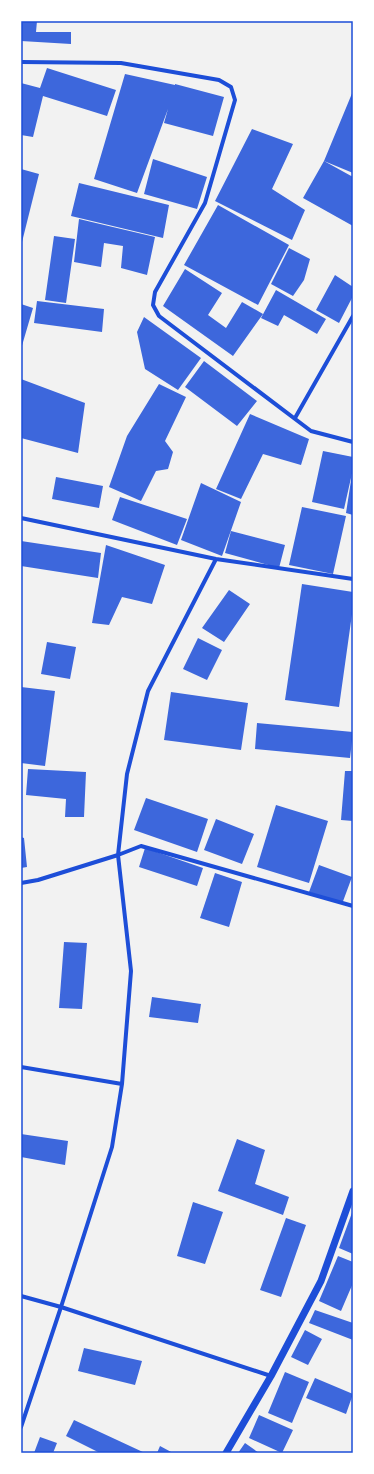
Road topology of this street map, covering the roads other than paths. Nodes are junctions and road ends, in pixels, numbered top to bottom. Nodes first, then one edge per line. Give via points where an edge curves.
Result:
1 (21, 62) edge
2 (353, 316) edge
3 (295, 418) junction
4 (353, 442) edge
5 (21, 518) edge
6 (216, 559) junction
7 (353, 580) edge
8 (118, 855) junction
9 (21, 883) edge
10 (353, 906) edge
11 (21, 1068) edge
12 (122, 1084) junction
13 (353, 1191) edge
14 (21, 1296) edge
15 (61, 1307) junction
16 (271, 1376) junction
17 (21, 1427) edge
18 (226, 1453) edge

1 - 3 street via 121,63 219,80 231,87 235,100 205,203 155,292 153,305 159,316
2 - 3 street
3 - 4 street via 311,431
5 - 6 street
6 - 7 street
6 - 8 street via 148,691 127,774
8 - 9 street
8 - 10 street via 141,846
8 - 12 street via 131,971
11 - 12 street
12 - 15 street via 112,1147
13 - 16 street via 321,1281
14 - 15 street
15 - 16 street
15 - 17 street
16 - 18 street

